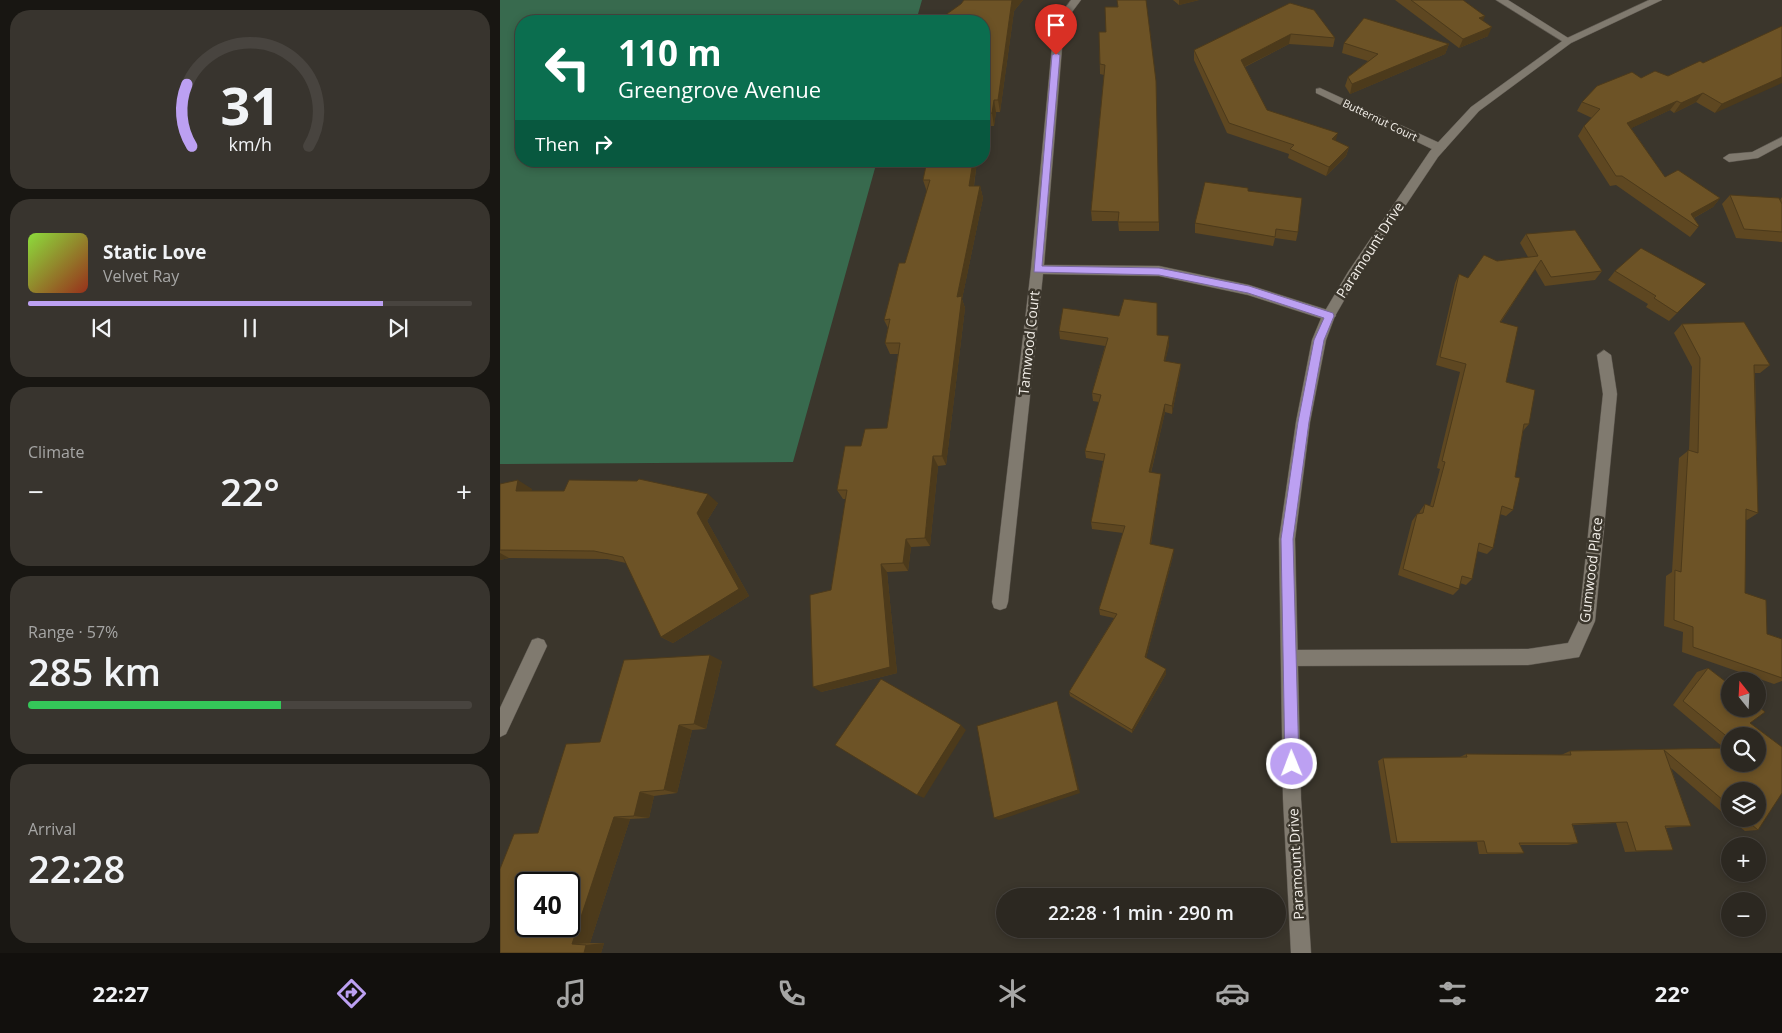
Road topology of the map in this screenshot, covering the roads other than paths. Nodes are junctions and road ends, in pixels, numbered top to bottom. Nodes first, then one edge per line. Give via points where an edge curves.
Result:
1 (1076, 0) edge
2 (1501, 0) edge
3 (1657, 0) edge
4 (1568, 41) junction
5 (1320, 91) dead end
6 (1782, 141) edge
7 (1440, 148) junction
8 (1729, 158) dead end
9 (1037, 269) junction
10 (1329, 316) junction
11 (1604, 355) dead end
12 (1000, 602) dead end
13 (538, 646) dead end
14 (1291, 658) junction
15 (500, 728) edge
16 (1301, 953) edge

1 - 9 street, Tamwood Court via 1064,16 1058,36
2 - 4 street
3 - 4 street, Paramount Drive
4 - 7 street, Paramount Drive via 1475,109
5 - 7 street, Butternut Court
6 - 8 street via 1754,155
7 - 10 street, Paramount Drive via 1352,275
9 - 10 street via 1159,271 1249,290
9 - 12 street, Tamwood Court
10 - 14 street, Paramount Drive via 1319,340 1303,422 1287,539
11 - 14 street, Gumwood Place via 1610,394 1588,621 1573,651 1528,657
13 - 15 street
14 - 16 street, Paramount Drive via 1292,799

